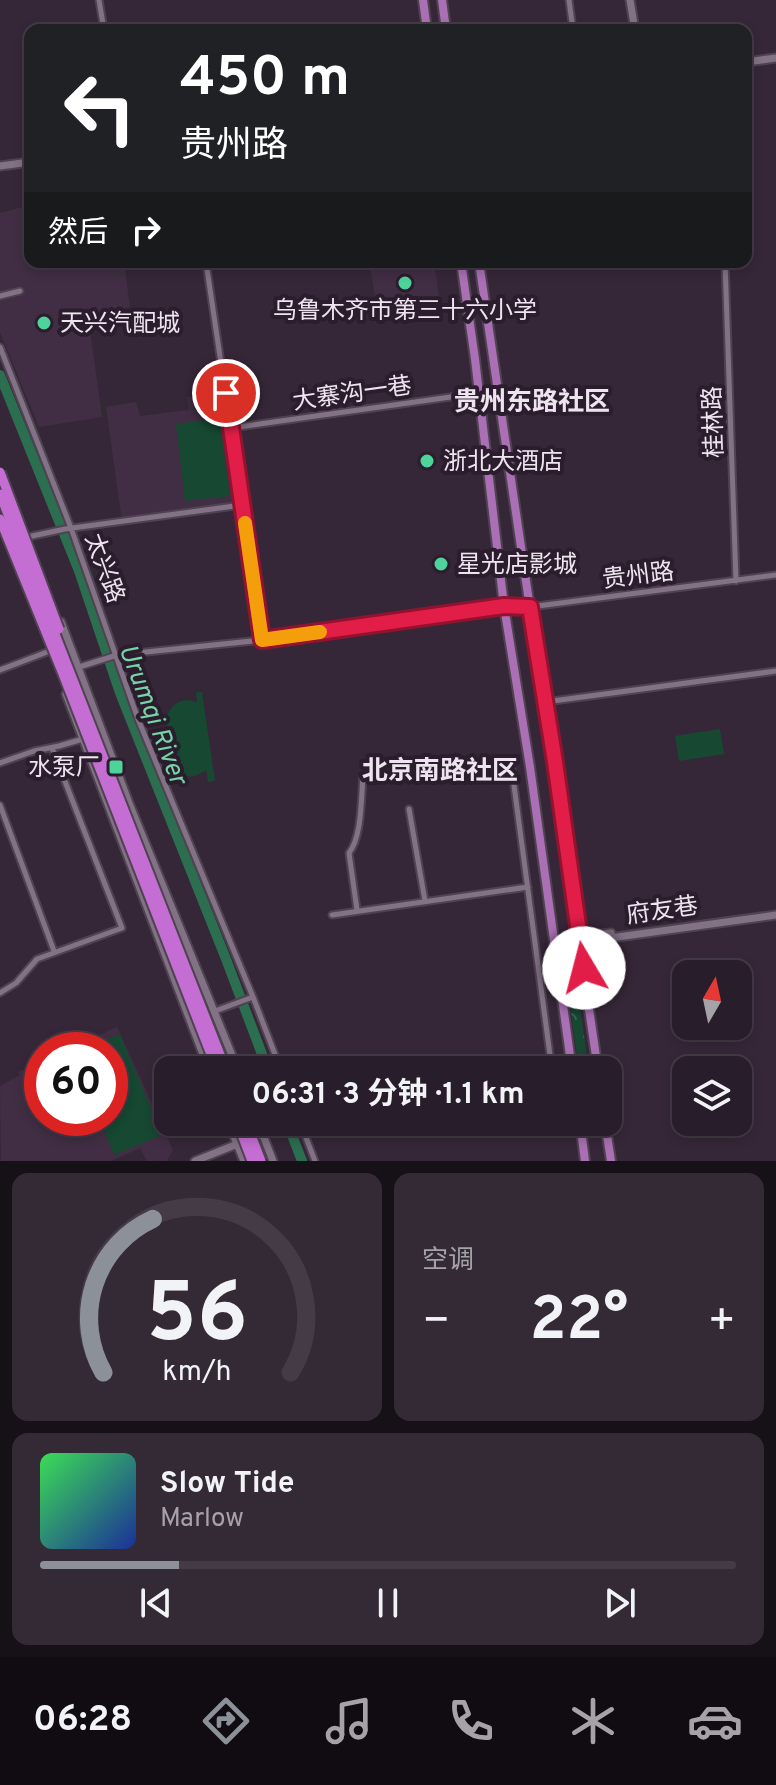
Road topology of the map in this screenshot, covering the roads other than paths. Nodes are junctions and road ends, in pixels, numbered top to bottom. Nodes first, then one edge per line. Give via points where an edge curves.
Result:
1 (99, 0) edge
2 (423, 0) edge
3 (442, 0) edge
4 (569, 0) edge
5 (630, 0) edge
6 (103, 24) edge
7 (426, 24) edge
8 (445, 24) edge
9 (572, 24) edge
10 (634, 24) edge
11 (776, 58) edge
12 (752, 61) edge
13 (24, 163) edge
14 (0, 166) edge
15 (207, 268) edge
16 (462, 268) edge
17 (480, 268) edge
18 (725, 268) edge
19 (20, 291) dead end
20 (0, 296) edge
21 (0, 347) edge
22 (479, 393) junction
23 (231, 428) junction
24 (0, 470) edge
25 (0, 494) edge
26 (242, 505) junction
27 (0, 519) edge
28 (0, 529) edge
29 (65, 529) junction
30 (27, 537) junction
31 (3, 540) edge
32 (20, 569) junction
33 (776, 575) edge
34 (736, 581) junction
35 (504, 606) junction
36 (530, 607) junction
37 (262, 640) junction
38 (65, 646) junction
39 (50, 651) junction
40 (115, 656) junction
41 (78, 667) junction
42 (0, 670) edge
43 (776, 671) edge
44 (59, 674) junction
45 (545, 702) junction
46 (83, 739) junction
47 (52, 748) junction
48 (0, 763) edge
49 (511, 763) dead end
50 (363, 777) dead end
51 (0, 805) edge
52 (409, 809) dead end
53 (528, 887) junction
54 (425, 901) junction
55 (357, 910) junction
56 (776, 912) edge
57 (332, 915) dead end
58 (580, 940) junction
59 (555, 943) junction
60 (54, 951) junction
61 (0, 993) edge
62 (252, 998) junction
63 (215, 1011) junction
64 (204, 1056) edge
65 (212, 1056) edge
66 (221, 1056) edge
67 (233, 1056) edge
68 (275, 1056) edge
69 (550, 1056) edge
70 (570, 1056) edge
71 (596, 1056) edge
72 (233, 1136) edge
73 (242, 1136) edge
74 (251, 1136) edge
75 (256, 1136) edge
76 (263, 1136) edge
77 (305, 1136) edge
78 (582, 1136) edge
79 (607, 1136) edge
80 (236, 1143) junction
81 (195, 1161) edge
82 (244, 1161) edge
83 (252, 1161) edge
84 (261, 1161) edge
85 (273, 1161) edge
86 (315, 1161) edge
87 (585, 1161) edge
88 (611, 1161) edge

1 - 6 street
2 - 7 main road
3 - 8 main road
4 - 9 street
5 - 10 main road
11 - 12 main road
13 - 14 main road
15 - 23 street
16 - 22 main road
17 - 36 main road
18 - 34 street, 桂林路
19 - 20 street
21 - 29 street, 太兴路
22 - 23 street, 大寨沟一巷
22 - 35 main road
23 - 26 street
24 - 30 main road
24 - 38 highway, bridge
25 - 38 highway, bridge
26 - 29 street
26 - 37 street
27 - 32 highway, bridge
28 - 31 main road
29 - 30 street
29 - 40 street, 太兴路
30 - 31 street
30 - 38 main road
31 - 32 highway, bridge
31 - 39 main road
32 - 65 highway, bridge
33 - 34 street, 贵州路
34 - 36 street, 贵州路
35 - 36 street, 贵州路
35 - 37 street, 贵州路
35 - 59 main road
36 - 45 main road
37 - 40 street, 贵州路
38 - 39 street
38 - 41 main road
38 - 66 highway, bridge
39 - 42 street
39 - 44 main road
40 - 41 street, 贵州路
40 - 62 street, 太兴路
41 - 44 street, 贵州路
41 - 63 main road
43 - 45 street
44 - 46 main road
45 - 58 main road
46 - 47 street
46 - 64 main road
47 - 48 street
47 - 60 street via 122,928
49 - 53 street
50 - 55 street via 357,834 349,853
51 - 60 street
52 - 54 street
53 - 54 street
53 - 69 street
54 - 55 street
55 - 57 street
56 - 58 main road, 府友巷
58 - 59 main road, 府友巷
58 - 71 main road
59 - 70 main road
60 - 61 street via 37,959
62 - 63 street
62 - 68 street, 太兴路
63 - 67 main road
72 - 80 main road
73 - 83 highway, bridge
74 - 84 highway, bridge
75 - 80 main road
76 - 85 main road
77 - 86 street
78 - 87 main road
79 - 88 main road
80 - 81 main road
80 - 82 main road

